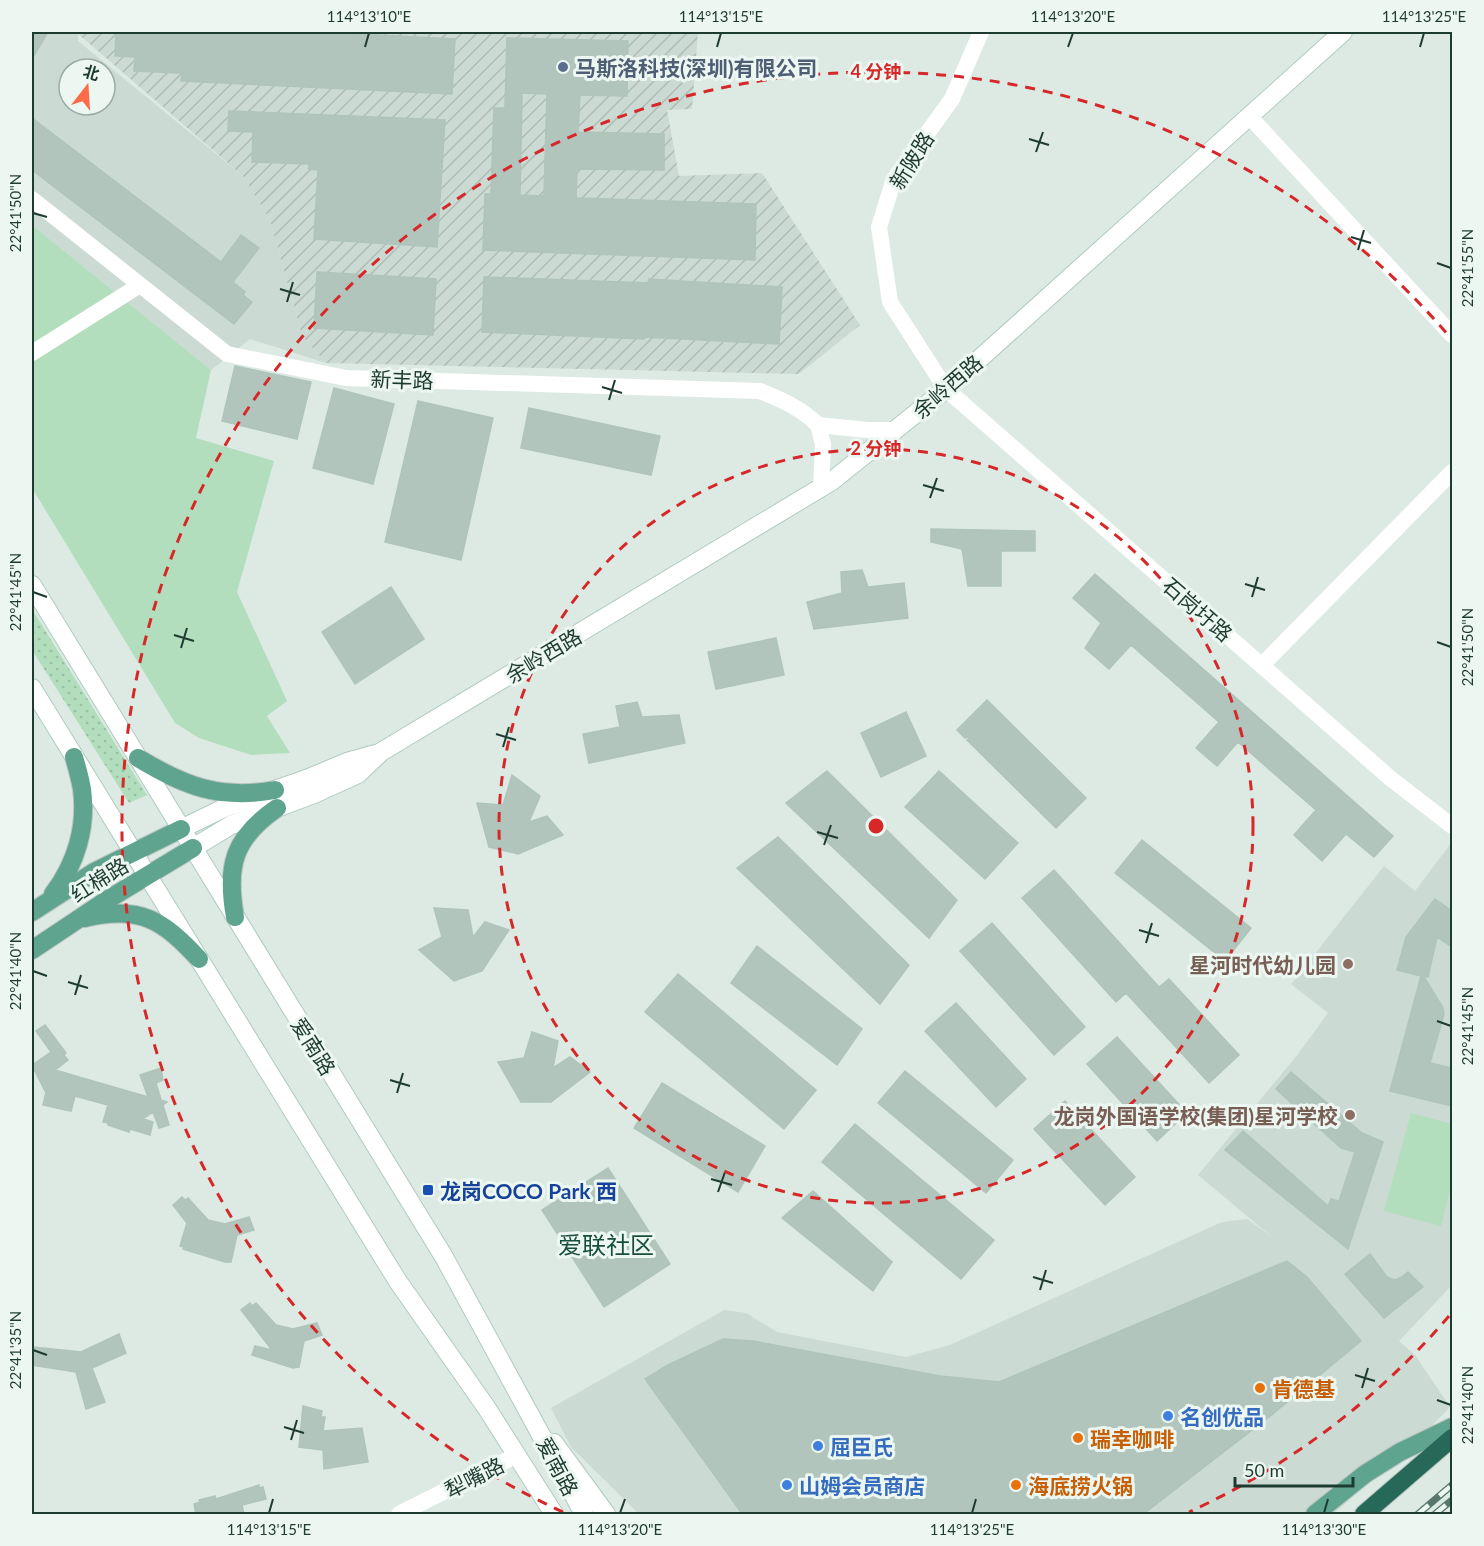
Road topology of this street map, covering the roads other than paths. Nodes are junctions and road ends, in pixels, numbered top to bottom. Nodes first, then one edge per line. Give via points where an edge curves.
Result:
1 (981, 32) edge
2 (1343, 32) edge
3 (1249, 116) junction
4 (32, 199) edge
5 (140, 285) junction
6 (1452, 335) edge
7 (32, 353) edge
8 (946, 389) junction
9 (818, 425) junction
10 (896, 430) junction
11 (1452, 472) edge
12 (821, 488) junction
13 (32, 585) edge
14 (1262, 665) junction
15 (32, 688) edge
16 (74, 757) junction
17 (138, 758) junction
18 (276, 799) junction
19 (1452, 826) edge
20 (181, 830) junction
21 (193, 848) junction
22 (133, 853) junction
23 (147, 876) junction
24 (38, 908) edge
25 (235, 917) junction
26 (75, 920) junction
27 (32, 950) edge
28 (199, 959) junction
29 (528, 1410) junction
30 (1452, 1427) edge
31 (1452, 1438) edge
32 (517, 1455) junction
33 (549, 1509) edge
34 (399, 1515) edge
35 (584, 1515) edge
36 (606, 1515) edge
37 (1315, 1515) edge
38 (1364, 1515) edge

1 - 8 street, 新陂路 via 952,99 894,179 879,227 890,302
2 - 3 main road, 余岭西路
3 - 6 street
3 - 8 main road, 余岭西路
4 - 5 street, 新丰路
5 - 7 street
5 - 9 street, 新丰路 via 227,354 346,378 760,391 806,413
8 - 10 main road, 余岭西路
8 - 14 street, 石岗圩路
9 - 10 street
9 - 12 street via 822,444
10 - 12 main road, 余岭西路
11 - 14 street
12 - 18 main road, 余岭西路 via 381,752 347,762
13 - 17 main road, 爱南路
14 - 19 street, 石岗圩路
15 - 16 main road, 爱南路
16 - 22 main road, 爱南路
16 - 24 main road via 82,789 81,835 63,881
17 - 18 main road via 202,788
17 - 20 main road, 爱南路
18 - 20 main road, 余岭西路 via 224,808
18 - 21 main road, 余岭西路
18 - 25 main road via 245,834 237,853 231,893
20 - 21 main road, 爱南路
20 - 22 main road, 红棉路
21 - 23 main road, 红棉路
21 - 25 main road, 爱南路
22 - 23 main road, 爱南路
22 - 24 main road, 红棉路 via 94,872
23 - 26 main road, 红棉路
23 - 28 main road, 爱南路
25 - 29 main road, 爱南路 via 444,1257
26 - 27 main road, 红棉路
26 - 28 main road via 100,914 141,915 162,924
28 - 32 main road, 爱南路 via 397,1280
29 - 35 main road, 爱南路
29 - 36 main road
30 - 37 main road via 1365,1474
31 - 38 highway
32 - 33 main road, 爱南路
32 - 34 street, 犁嘴路

